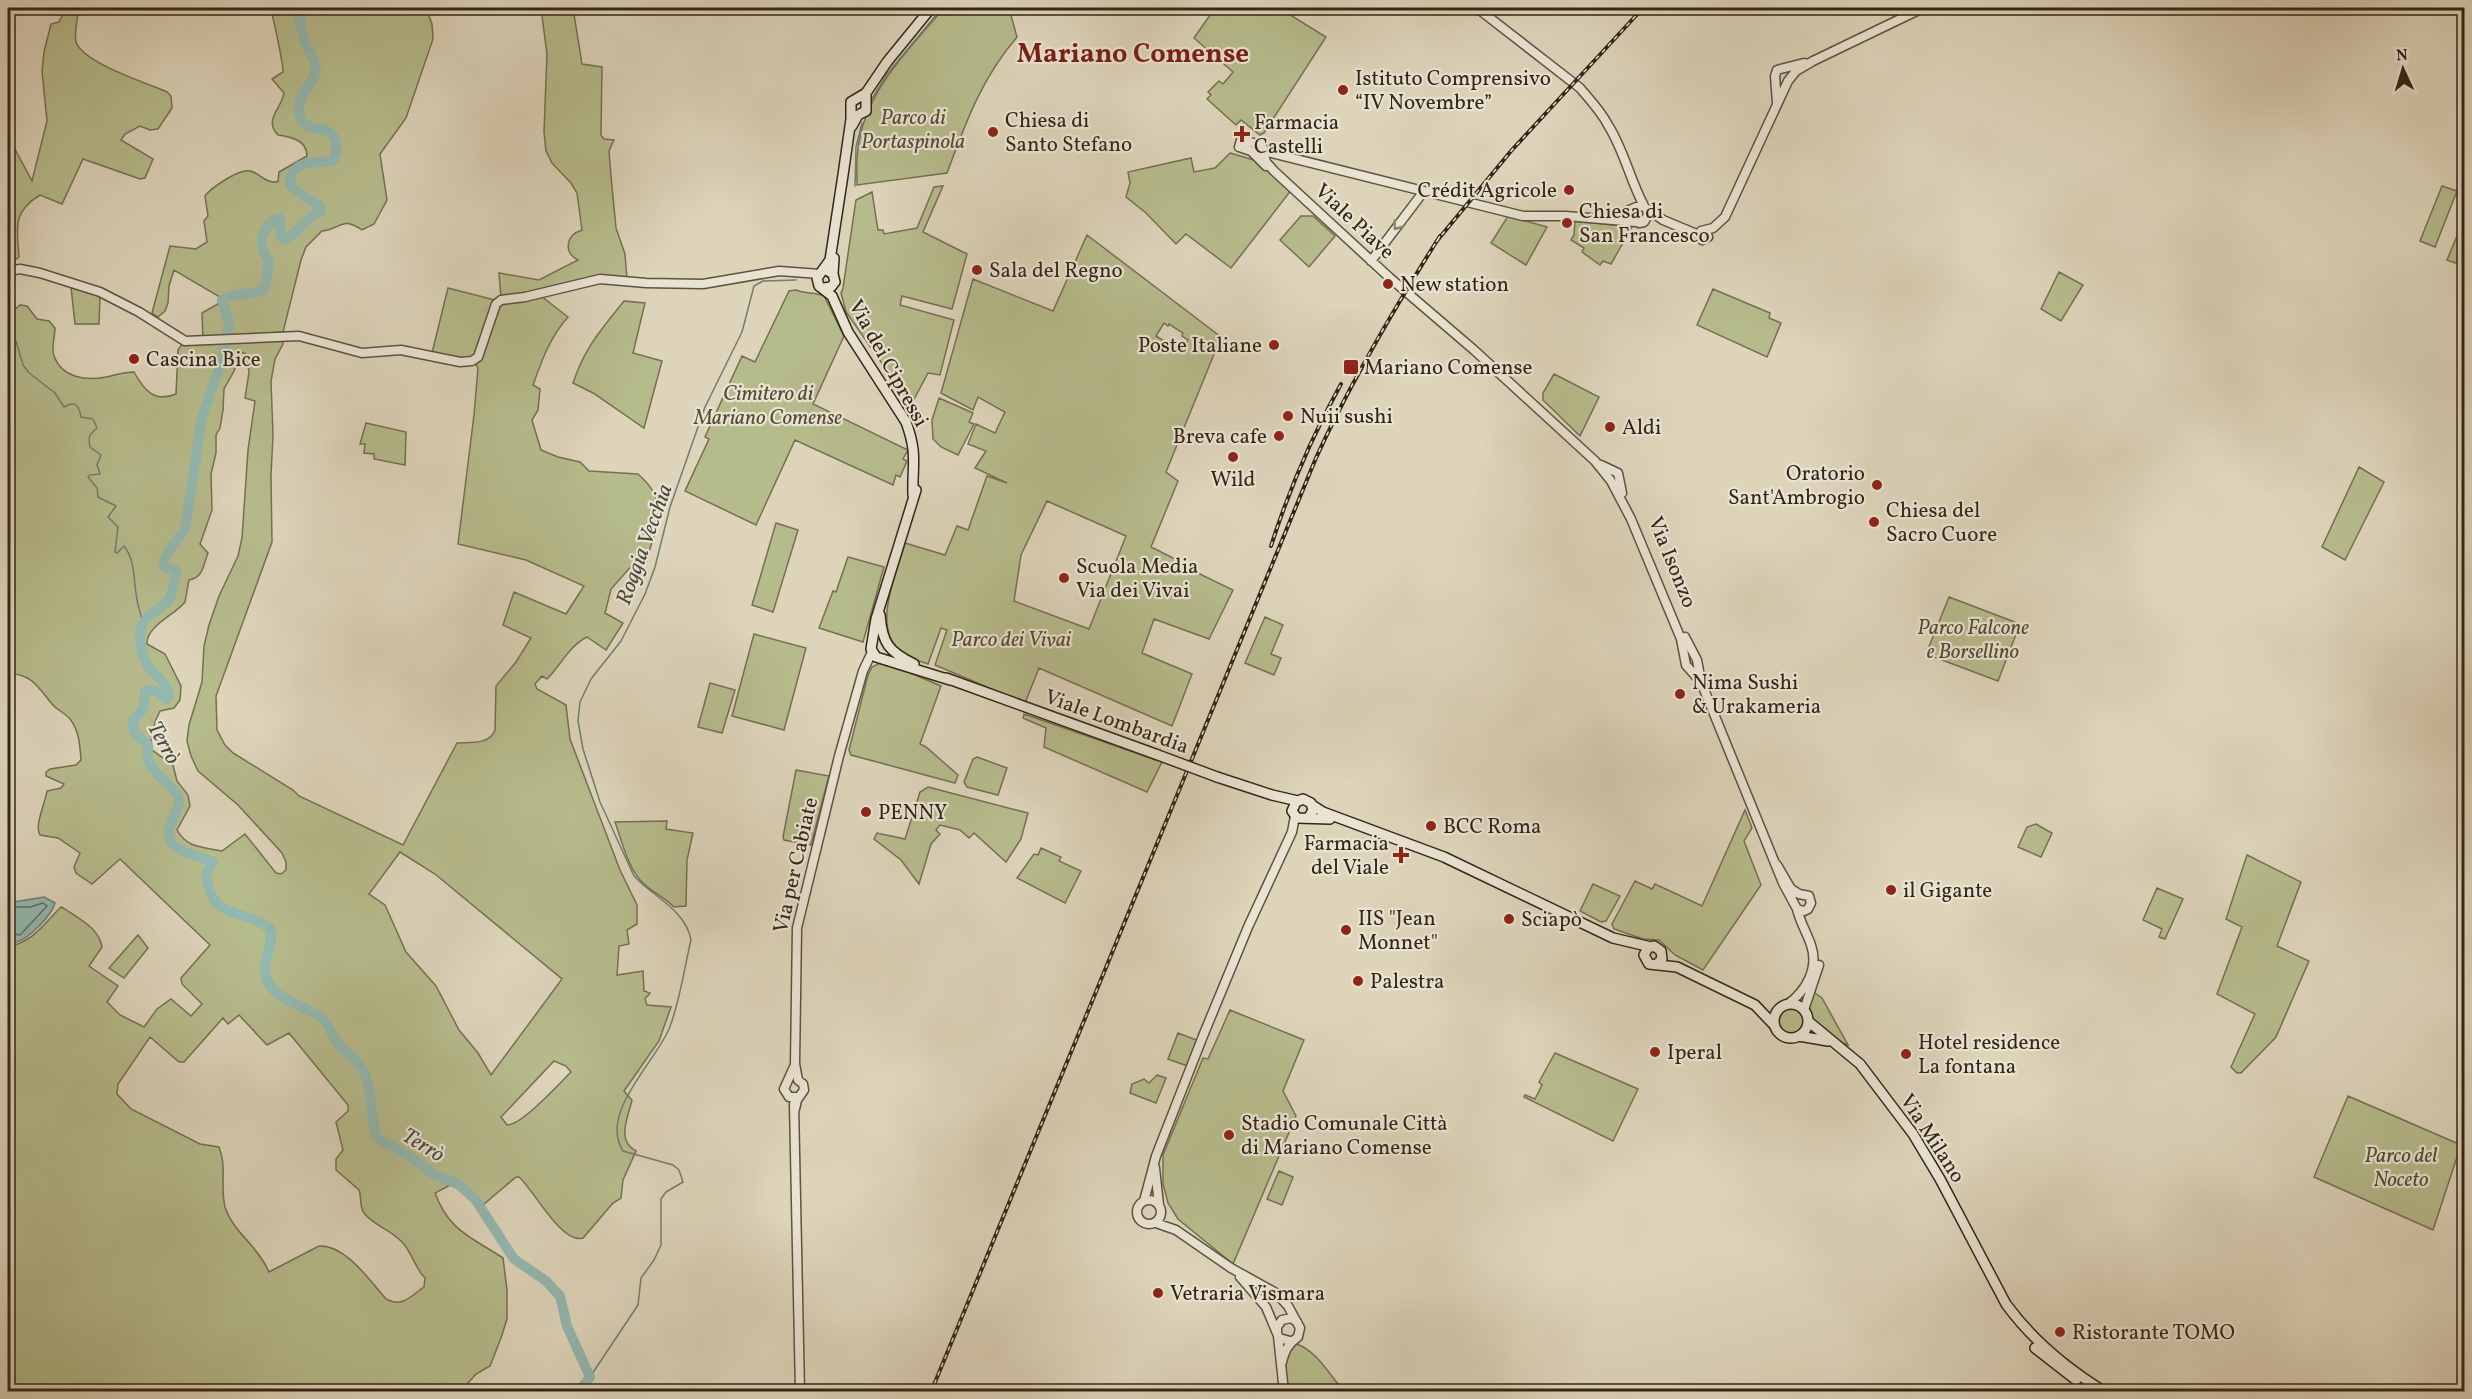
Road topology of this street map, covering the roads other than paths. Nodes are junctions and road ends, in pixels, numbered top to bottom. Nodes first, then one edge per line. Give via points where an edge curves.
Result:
1 (931, 8) edge
2 (1477, 8) edge
3 (1923, 8) edge
4 (1813, 61) junction
5 (1785, 68) junction
6 (1775, 78) junction
7 (1789, 80) junction
8 (864, 98) junction
9 (1776, 110) junction
10 (854, 113) junction
11 (1632, 183) junction
12 (1424, 191) junction
13 (1646, 207) junction
14 (1633, 208) junction
15 (1602, 220) junction
16 (1640, 222) junction
17 (1674, 226) junction
18 (1371, 261) junction
19 (8, 271) edge
20 (821, 279) junction
21 (834, 279) junction
22 (1412, 295) joint
23 (913, 495) junction
24 (880, 610) junction
25 (887, 644) junction
26 (875, 650) junction
27 (950, 680) junction
28 (1272, 795) junction
29 (1298, 801) junction
30 (1312, 805) junction
31 (1300, 816) junction
32 (1524, 897) junction
33 (1796, 902) junction
34 (1807, 910) junction
35 (1625, 942) junction
36 (1651, 946) junction
37 (1662, 954) junction
38 (1644, 955) junction
39 (1657, 964) junction
40 (1677, 967) junction
41 (1755, 1005) junction
42 (1785, 1005) junction
43 (1804, 1010) junction
44 (1808, 1021) junction
45 (1774, 1025) junction
46 (1799, 1036) junction
47 (1833, 1043) junction
48 (794, 1080) junction
49 (1884, 1097) junction
50 (796, 1098) junction
51 (1156, 1156) junction
52 (1144, 1201) junction
53 (1160, 1206) junction
54 (1156, 1223) junction
55 (1176, 1230) junction
56 (1232, 1268) junction
57 (1297, 1322) junction
58 (1277, 1335) junction
59 (1290, 1341) junction
60 (1282, 1362) junction
61 (800, 1392) edge
62 (1284, 1392) edge
63 (2096, 1392) edge
64 (2105, 1392) edge

1 - 8 main road via 887,62
2 - 11 street via 1580,88 1609,126
3 - 4 street
4 - 5 street
4 - 7 street
5 - 6 street via 1777,70
5 - 7 street via 1790,72
6 - 7 street via 1780,83
6 - 9 street
7 - 9 street
8 - 10 main road via 865,112
8 - 10 main road via 850,102
9 - 17 street via 1725,217 1703,233
10 - 20 main road via 830,260
10 - 21 main road, Via dei Cipressi
11 - 13 street
11 - 14 street
12 - 15 street via 1523,216
12 -> 18 street
12 - 18 street, Viale Piave via 1261,153 1274,171
13 - 14 street
13 - 16 street via 1648,215
13 - 17 street
14 - 15 street
14 - 16 street via 1631,215
15 - 16 street
16 - 17 street
18 - 22 street, Viale Piave
19 - 20 street via 39,273 100,292 185,341 299,336 362,353 401,350 460,362 478,357 496,304 501,300 604,279 691,284 778,271
20 - 21 main road via 828,271
20 - 21 main road via 831,287
20 - 23 main road, Via dei Cipressi via 848,332 906,423 915,460
21 - 23 main road, Via dei Cipressi via 837,302 848,326 912,428 918,471
22 - 33 street, Via Isonzo via 1595,461 1621,491 1643,534 1783,883
23 - 24 main road, Via dei Cipressi
24 - 25 main road, Via dei Cipressi
24 - 26 main road, Via dei Cipressi
25 - 26 main road via 880,639
25 - 26 main road via 887,653
25 - 27 main road, Viale Lombardia via 902,658
26 - 27 main road, Viale Lombardia
26 - 48 street, Via per Cabiate via 861,678 796,933
27 - 28 main road, Viale Lombardia, bridge
28 - 29 main road, Viale Lombardia
28 - 31 main road, Viale Lombardia
29 - 30 main road via 1306,800
29 - 31 main road via 1294,804
30 - 31 main road via 1312,813
30 - 32 main road, Viale Lombardia via 1444,857
31 - 32 main road, Viale Lombardia via 1329,819 1360,829
31 - 51 street
32 - 35 main road, Viale Lombardia
33 - 34 street
33 - 34 street via 1804,894 1810,898
33 - 42 street via 1812,947 1813,965 1805,986
34 - 43 street via 1819,964
35 - 36 main road
35 - 38 main road
36 - 37 main road
36 - 38 main road
37 - 39 main road
37 - 40 main road
38 - 39 main road via 1647,963
39 - 40 main road
40 - 41 main road
41 - 42 main road
41 - 45 main road
42 - 43 main road via 1794,1004
42 - 45 main road via 1775,1015
43 - 44 main road
44 - 46 main road
44 - 47 main road
45 - 46 main road via 1784,1037
46 - 47 main road
47 - 49 main road via 1860,1064
48 - 50 street via 804,1088
48 - 50 street via 784,1089 788,1096
49 - 63 main road, Via Milano via 1912,1140 2013,1323 2054,1365
49 - 64 main road, Via Milano via 1922,1147 2019,1322 2049,1352
50 - 61 street
51 - 52 street
51 - 53 street
52 - 53 street via 1152,1200
52 - 54 street via 1137,1207 1137,1217 1144,1224
53 - 54 street via 1161,1216
53 - 55 street
54 - 55 street
55 - 56 street
56 - 57 street via 1279,1296
56 - 58 street via 1266,1307
57 - 58 street via 1291,1318 1282,1320
57 - 59 street via 1299,1334
58 - 59 street
58 - 60 street
59 - 60 street
60 - 62 street

